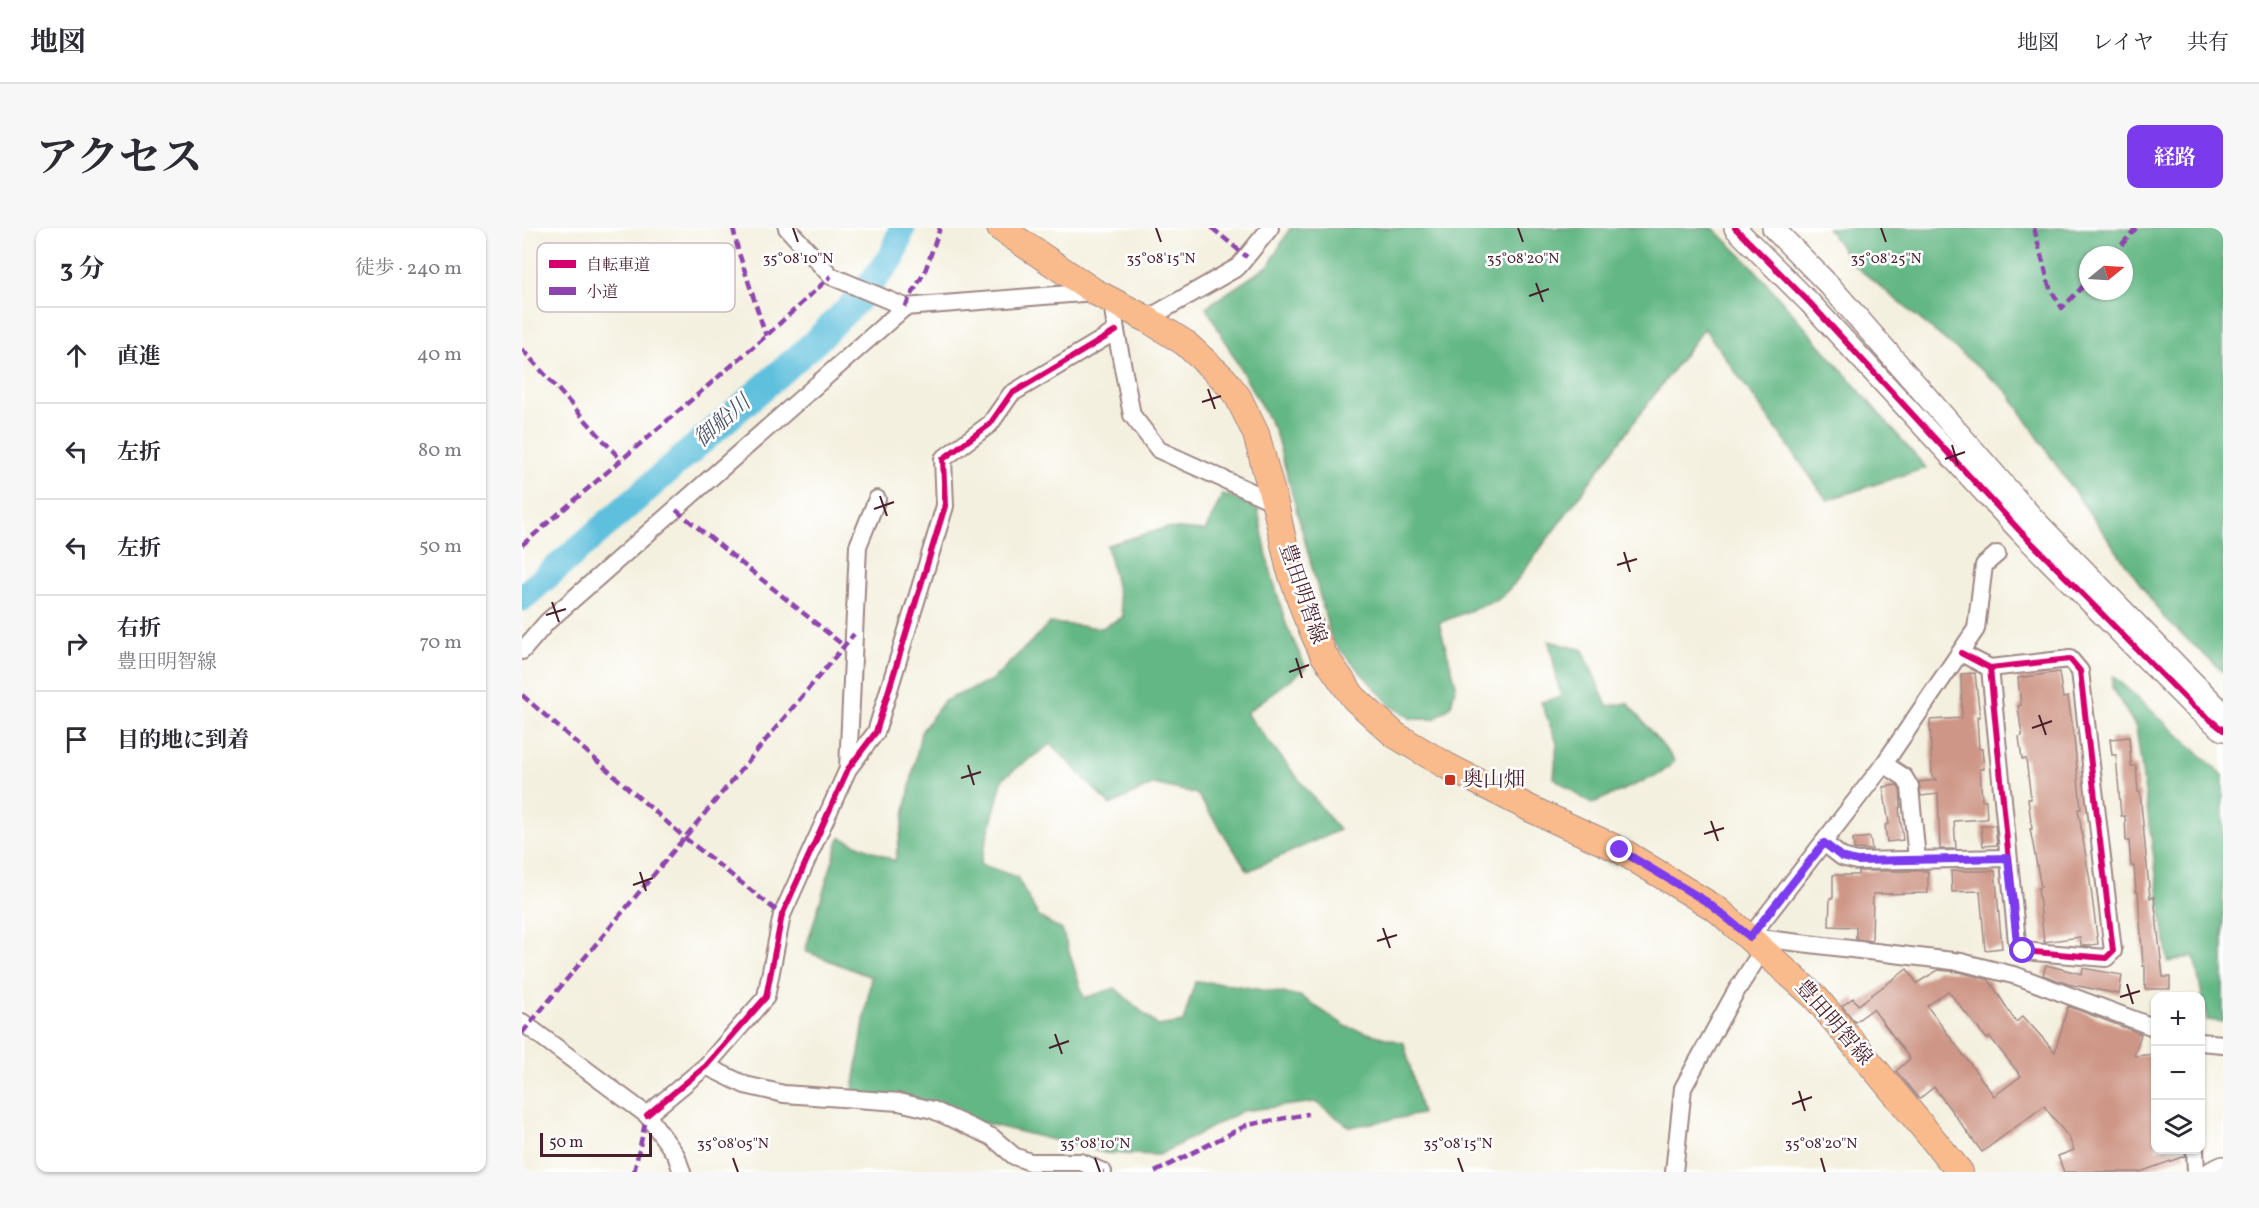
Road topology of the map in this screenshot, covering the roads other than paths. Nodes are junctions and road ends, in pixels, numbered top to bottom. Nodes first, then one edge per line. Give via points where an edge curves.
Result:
1 (787, 228) edge
2 (1000, 228) edge
3 (1270, 228) edge
4 (1735, 228) edge
5 (1773, 228) edge
6 (1104, 297) junction
7 (905, 306) junction
8 (1148, 319) junction
9 (1116, 331) junction
10 (877, 499) dead end
11 (1274, 502) junction
12 (1997, 554) dead end
13 (522, 651) edge
14 (1961, 653) junction
15 (1990, 668) junction
16 (2223, 713) edge
17 (2223, 730) edge
18 (1884, 764) junction
19 (848, 769) junction
20 (1824, 843) junction
21 (2008, 858) junction
22 (1917, 859) junction
23 (1756, 943) junction
24 (522, 1022) edge
25 (2151, 1026) edge
26 (2205, 1042) edge
27 (2223, 1044) edge
28 (706, 1066) junction
29 (647, 1115) junction
30 (2194, 1154) edge
31 (2223, 1167) edge
32 (682, 1172) edge
33 (1103, 1172) edge
34 (1674, 1172) edge
35 (1960, 1172) edge
36 (2196, 1172) edge
37 (2212, 1172) edge

1 - 7 street via 831,276
2 - 6 main road, 豊田明智線
3 - 8 street via 1238,267
4 - 17 street via 1810,303 2019,530 2192,705
5 - 16 street via 1830,286 2033,518
6 - 7 street
6 - 8 main road, 豊田明智線
6 - 9 street
7 - 13 street via 547,622
8 - 11 main road, 豊田明智線 via 1197,353 1238,397 1256,434
9 - 11 street via 1132,415 1159,450
9 - 19 street via 1011,394 990,424 943,459 945,506 876,732
10 - 19 street via 858,546
11 - 23 main road, 豊田明智線 via 1289,567 1306,616 1323,654 1354,698 1395,735 1523,805 1620,850 1707,902
12 - 14 street via 1984,565 1976,629
14 - 15 street
14 - 18 street
15 - 21 street
15 - 21 street via 2070,659 2080,671 2113,951 2106,957 2023,951 2017,942
18 - 20 street
18 - 22 street via 1904,777 1910,787
19 - 28 street via 782,915 766,997
20 - 22 street via 1842,857 1857,861
20 - 23 street
21 - 22 street
23 - 25 street via 1961,962 2017,976
23 - 34 street via 1730,1002 1683,1088
23 - 35 main road, 豊田明智線 via 1816,998
24 - 29 street
26 - 27 street
28 - 29 street
28 - 33 street via 745,1085 784,1094 899,1102 933,1110 992,1137 1014,1156 1030,1162 1081,1162
29 - 32 street
30 - 36 street
31 - 37 street

